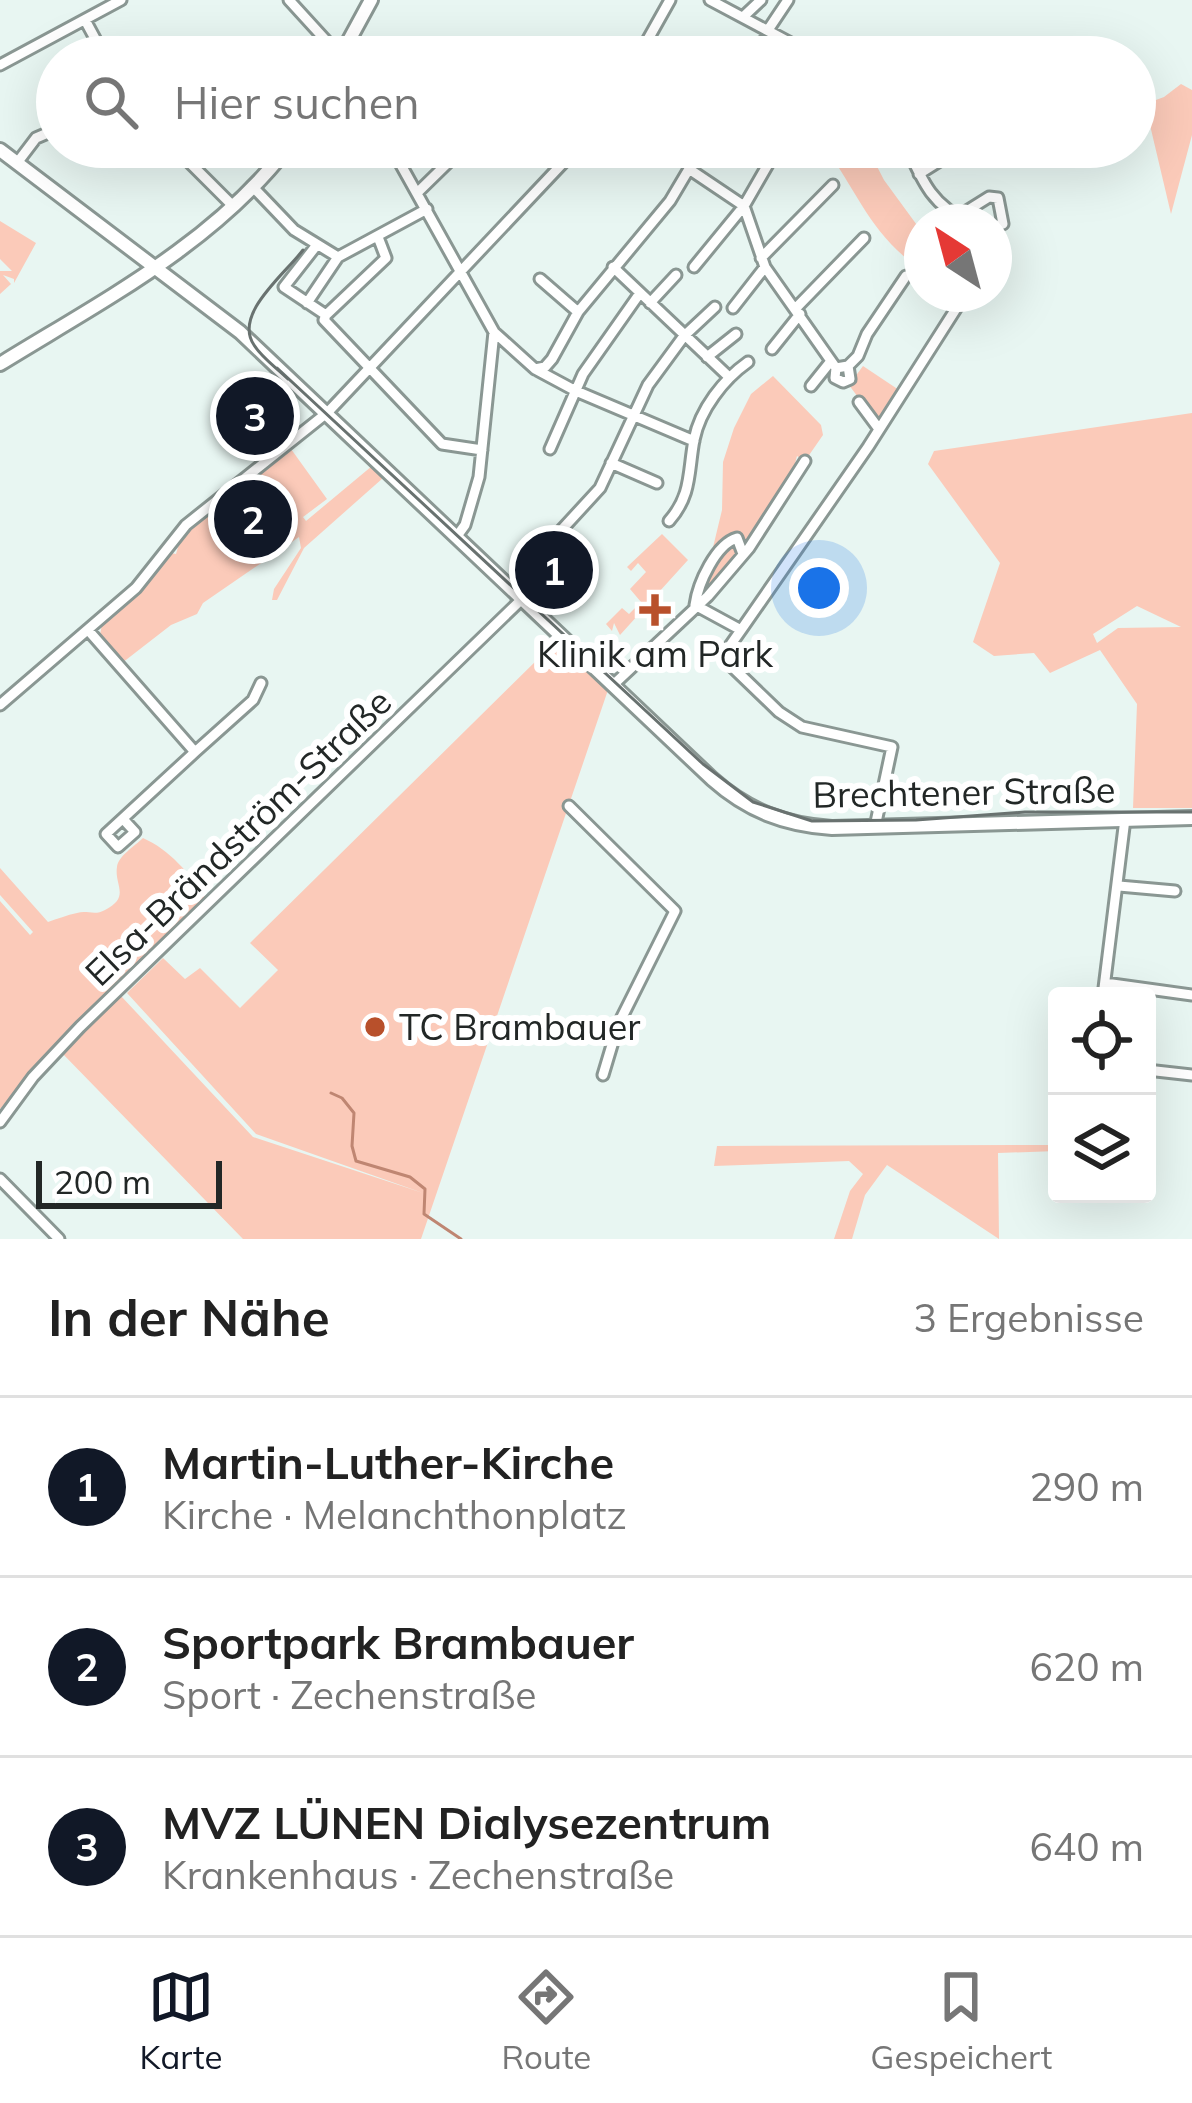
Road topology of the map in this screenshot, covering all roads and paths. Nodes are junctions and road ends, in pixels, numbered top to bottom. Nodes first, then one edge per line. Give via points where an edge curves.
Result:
1 (121, 0) edge
2 (289, 0) edge
3 (370, 0) edge
4 (670, 0) edge
5 (710, 0) edge
6 (761, 0) edge
7 (788, 0) edge
8 (743, 17) junction
9 (86, 20) junction
10 (768, 30) junction
11 (55, 36) edge
12 (94, 36) edge
13 (322, 36) edge
14 (351, 36) edge
15 (650, 36) edge
16 (779, 36) edge
17 (36, 46) edge
18 (0, 49) edge
19 (2, 64) edge
20 (36, 137) edge
21 (0, 150) edge
22 (16, 163) junction
23 (197, 168) edge
24 (268, 168) edge
25 (403, 168) edge
26 (443, 168) edge
27 (558, 168) edge
28 (766, 168) edge
29 (917, 168) edge
30 (927, 168) edge
31 (689, 169) joint
32 (919, 173) junction
33 (832, 185) dead end
34 (251, 186) junction
35 (417, 193) junction
36 (941, 204) edge
37 (232, 205) junction
38 (744, 206) junction
39 (427, 209) junction
40 (378, 237) junction
41 (864, 238) dead end
42 (316, 246) junction
43 (338, 257) junction
44 (763, 262) junction
45 (613, 267) junction
46 (694, 267) dead end
47 (157, 268) junction
48 (460, 273) junction
49 (676, 274) dead end
50 (540, 279) dead end
51 (904, 279) edge
52 (640, 293) junction
53 (307, 303) junction
54 (650, 303) junction
55 (715, 307) dead end
56 (734, 308) dead end
57 (578, 311) junction
58 (798, 311) junction
59 (954, 312) edge
60 (325, 317) junction
61 (494, 332) junction
62 (736, 334) dead end
63 (684, 336) junction
64 (772, 349) dead end
65 (707, 357) junction
66 (748, 362) dead end
67 (0, 364) edge
68 (838, 365) junction
69 (370, 368) junction
70 (535, 369) junction
71 (728, 376) junction
72 (811, 386) dead end
73 (576, 391) junction
74 (859, 402) dead end
75 (327, 413) junction
76 (631, 415) junction
77 (879, 429) junction
78 (694, 441) junction
79 (550, 449) dead end
80 (482, 450) junction
81 (805, 461) dead end
82 (611, 463) junction
83 (657, 483) dead end
84 (669, 521) dead end
85 (457, 536) junction
86 (552, 540) junction
87 (743, 554) junction
88 (576, 562) dead end
89 (510, 586) junction
90 (522, 598) junction
91 (695, 605) junction
92 (741, 629) junction
93 (88, 630) junction
94 (261, 683) dead end
95 (613, 685) junction
96 (0, 705) edge
97 (195, 752) junction
98 (569, 806) dead end
99 (1192, 818) edge
100 (123, 819) dead end
101 (1125, 820) junction
102 (875, 827) junction
103 (1119, 886) junction
104 (1175, 891) dead end
105 (1105, 983) junction
106 (1104, 987) edge
107 (1192, 994) edge
108 (1156, 1071) edge
109 (603, 1075) dead end
110 (1192, 1075) edge
111 (0, 1122) edge
112 (0, 1179) edge
113 (59, 1239) edge

1 - 9 street
2 - 13 street
3 - 14 main road
4 - 15 street
5 - 8 street
6 - 8 street
7 - 10 street
8 - 10 street
9 - 11 street
9 - 12 street
10 - 16 street
17 - 19 street
18 - 19 street
20 - 22 street
21 - 22 main road, Brechtener Straße
22 - 47 main road, Brechtener Straße
23 - 37 street
24 - 34 main road
25 - 35 street
26 - 35 street
27 - 48 street
28 - 38 street
29 - 32 street
30 - 32 street
31 - 38 street
31 - 45 street
32 - 36 street
33 - 44 street
34 - 37 main road
34 - 42 street
35 - 39 street
37 - 47 main road
38 - 44 street
38 - 46 street
39 - 40 street
39 - 48 street
40 - 43 street
40 - 60 street via 386,258
41 - 58 street
42 - 43 street
42 - 53 street via 284,287
43 - 53 street
44 - 56 street
44 - 58 street
45 - 52 street
45 - 57 street
47 - 67 main road
47 - 75 main road, Brechtener Straße
48 - 61 street
48 - 69 street
49 - 54 street
50 - 57 street
51 - 68 street via 859,356
52 - 54 street
52 - 73 street
53 - 60 street
54 - 63 street
55 - 63 street
57 - 70 street via 552,359
58 - 64 street
58 - 68 street
59 - 77 street
60 - 69 street
61 - 70 street
61 - 80 street
62 - 65 street
63 - 65 street
63 - 76 street
65 - 71 street
66 - 71 street
68 - 72 street
69 - 75 street
69 - 80 street via 442,444
70 - 73 street
71 - 78 street
73 - 76 street
73 - 79 street
74 - 77 street
75 - 85 main road, Brechtener Straße
75 - 93 street via 186,525 145,579
76 - 78 street
76 - 82 street
77 - 92 street
78 - 84 street via 686,496
80 - 85 street
81 - 87 street
82 - 83 street
82 - 86 street via 600,488
85 - 89 main road, Brechtener Straße
86 - 88 street
86 - 89 street
87 - 91 street
87 - 91 street via 742,543 729,539
89 - 90 main road, Brechtener Straße
90 - 95 main road, Brechtener Straße
90 - 111 street, Elsa-Brändström-Straße via 80,1027
91 - 92 street
91 - 95 street
92 - 102 street via 722,657 779,712 802,727 892,748
93 - 96 street
93 - 97 street
94 - 97 street
95 - 102 main road, Brechtener Straße via 753,809 802,825
97 - 100 street
98 - 109 street via 675,911 618,1025
99 - 101 main road, Brechtener Straße
101 - 102 main road, Brechtener Straße
101 - 103 street
103 - 104 street
103 - 105 street
105 - 106 street
105 - 107 street
108 - 110 street
112 - 113 street

